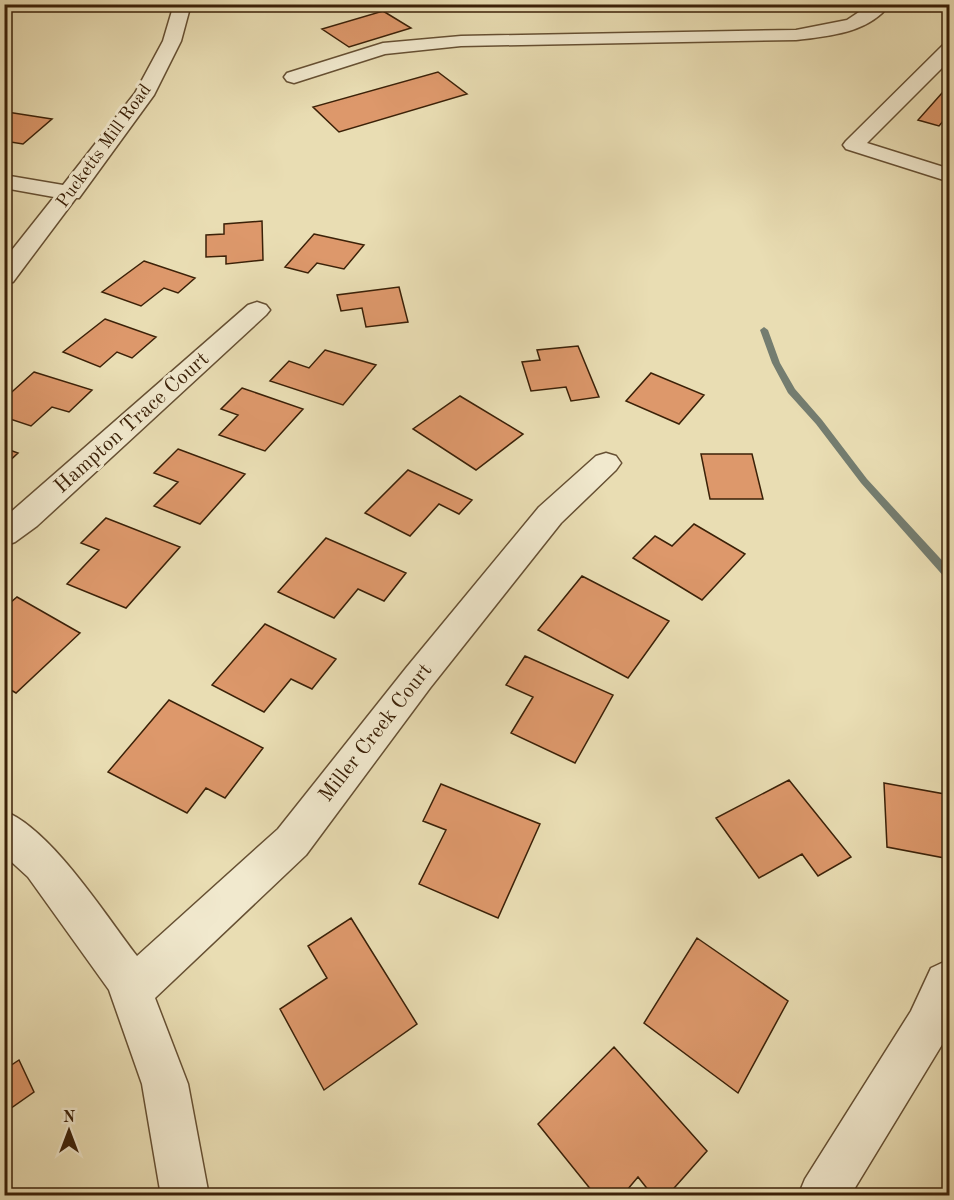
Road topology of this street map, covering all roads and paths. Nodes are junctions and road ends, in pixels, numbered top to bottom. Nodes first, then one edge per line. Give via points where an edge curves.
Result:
1 (183, 4) edge
2 (882, 4) edge
3 (950, 49) edge
4 (294, 77) dead end
5 (950, 176) edge
6 (4, 181) edge
7 (71, 193) junction
8 (4, 277) edge
9 (256, 310) dead end
10 (606, 463) dead end
11 (4, 534) edge
12 (4, 829) edge
13 (946, 982) dead end
14 (131, 991) junction
15 (185, 1196) edge
16 (822, 1196) edge

1 - 7 street, Pucketts Mill Road via 172,40 144,95
2 - 4 street via 863,21 823,32 461,40 383,49
3 - 5 street via 853,145
6 - 7 street
7 - 8 street, Pucketts Mill Road
9 - 11 street, Hampton Trace Court via 156,403
10 - 14 street, Miller Creek Court via 550,515 292,842
12 - 14 street via 42,864 126,977
13 - 16 street via 927,1027
14 - 15 street via 165,1084

